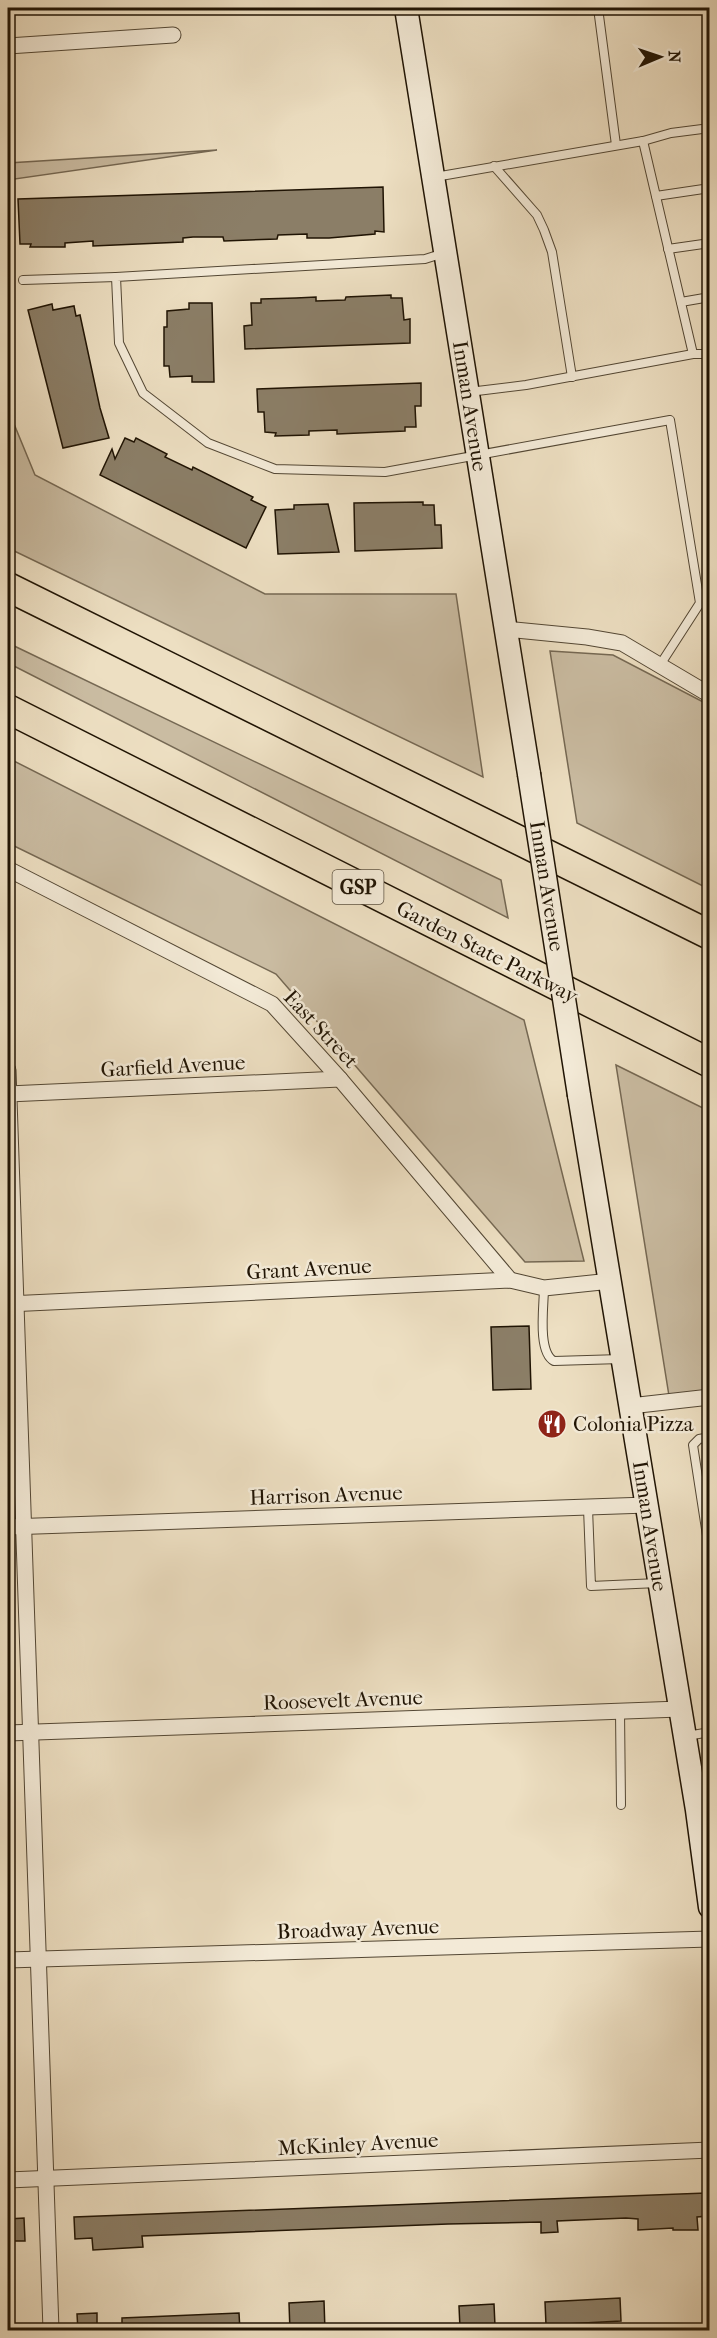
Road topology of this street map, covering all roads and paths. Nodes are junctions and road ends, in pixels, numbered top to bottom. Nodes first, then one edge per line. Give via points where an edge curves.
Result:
1 (406, 8) edge
2 (598, 8) edge
3 (173, 35) dead end
4 (8, 46) edge
5 (710, 128) edge
6 (643, 141) junction
7 (616, 145) junction
8 (494, 166) junction
9 (434, 177) junction
10 (710, 188) edge
11 (656, 196) junction
12 (710, 243) edge
13 (668, 249) junction
14 (446, 253) junction
15 (116, 277) junction
16 (23, 280) dead end
17 (710, 297) edge
18 (681, 302) junction
19 (693, 354) junction
20 (710, 354) edge
21 (572, 377) junction
22 (468, 392) junction
23 (478, 454) junction
24 (8, 587) edge
25 (506, 629) junction
26 (660, 665) junction
27 (710, 695) edge
28 (8, 709) edge
29 (8, 869) edge
30 (710, 935) edge
31 (710, 1063) edge
32 (8, 1070) edge
33 (340, 1079) junction
34 (8, 1094) edge
35 (510, 1280) junction
36 (612, 1281) junction
37 (544, 1288) junction
38 (12, 1303) edge
39 (623, 1359) junction
40 (710, 1397) edge
41 (630, 1406) junction
42 (710, 1437) edge
43 (647, 1505) junction
44 (588, 1508) junction
45 (25, 1526) junction
46 (8, 1527) edge
47 (710, 1555) edge
48 (660, 1583) junction
49 (680, 1709) junction
50 (620, 1711) junction
51 (32, 1732) junction
52 (710, 1732) edge
53 (8, 1733) edge
54 (685, 1736) junction
55 (621, 1805) dead end
56 (710, 1907) edge
57 (710, 1939) edge
58 (39, 1959) junction
59 (8, 1960) edge
60 (710, 2150) edge
61 (46, 2179) junction
62 (8, 2180) edge
63 (51, 2331) edge

1 - 9 main road, Inman Avenue
2 - 7 lane
3 - 4 street
5 - 6 lane
6 - 7 lane
6 - 11 lane
7 - 8 lane
8 - 9 lane
8 - 21 lane via 537,215 544,230 552,252
9 - 14 main road, Inman Avenue
10 - 11 lane
11 - 13 lane
12 - 13 lane
13 - 18 lane
14 - 15 lane via 425,259
14 - 22 main road, Inman Avenue
15 - 16 lane
15 - 23 lane via 119,343 143,393 208,443 275,470 385,472
17 - 18 lane
18 - 19 lane
19 - 20 lane
19 - 21 lane
21 - 22 lane
22 - 23 main road, Inman Avenue
23 - 25 main road, Inman Avenue
23 - 26 lane via 670,420 700,603
24 - 30 highway
25 - 26 street via 622,643
25 - 36 main road, Inman Avenue, bridge
26 - 27 street
28 - 31 highway, Garden State Parkway / GSP
29 - 33 street, East Street via 272,1004
32 - 34 street
33 - 34 street, Garfield Avenue
33 - 35 street, East Street
34 - 38 street
35 - 37 street, Grant Avenue
35 - 38 street, Grant Avenue
36 - 37 street, Grant Avenue
36 - 39 main road, Inman Avenue
37 - 39 lane via 543,1335 549,1359
38 - 45 street
39 - 41 main road, Inman Avenue
40 - 41 street
41 - 43 main road, Inman Avenue
42 - 47 lane via 693,1445
43 - 44 street, Harrison Avenue
43 - 48 main road, Inman Avenue
44 - 45 street, Harrison Avenue
44 - 48 lane via 591,1586
45 - 46 street, Harrison Avenue
45 - 51 street
48 - 49 main road, Inman Avenue
49 - 50 street, Roosevelt Avenue
49 - 54 main road, Inman Avenue
50 - 51 street, Roosevelt Avenue
50 - 55 lane
51 - 53 street, Roosevelt Avenue
51 - 58 street
52 - 54 lane
54 - 56 main road, Inman Avenue
57 - 58 street, Broadway Avenue
58 - 59 street, Broadway Avenue
58 - 61 street
60 - 61 street, McKinley Avenue
61 - 62 street, McKinley Avenue
61 - 63 street

